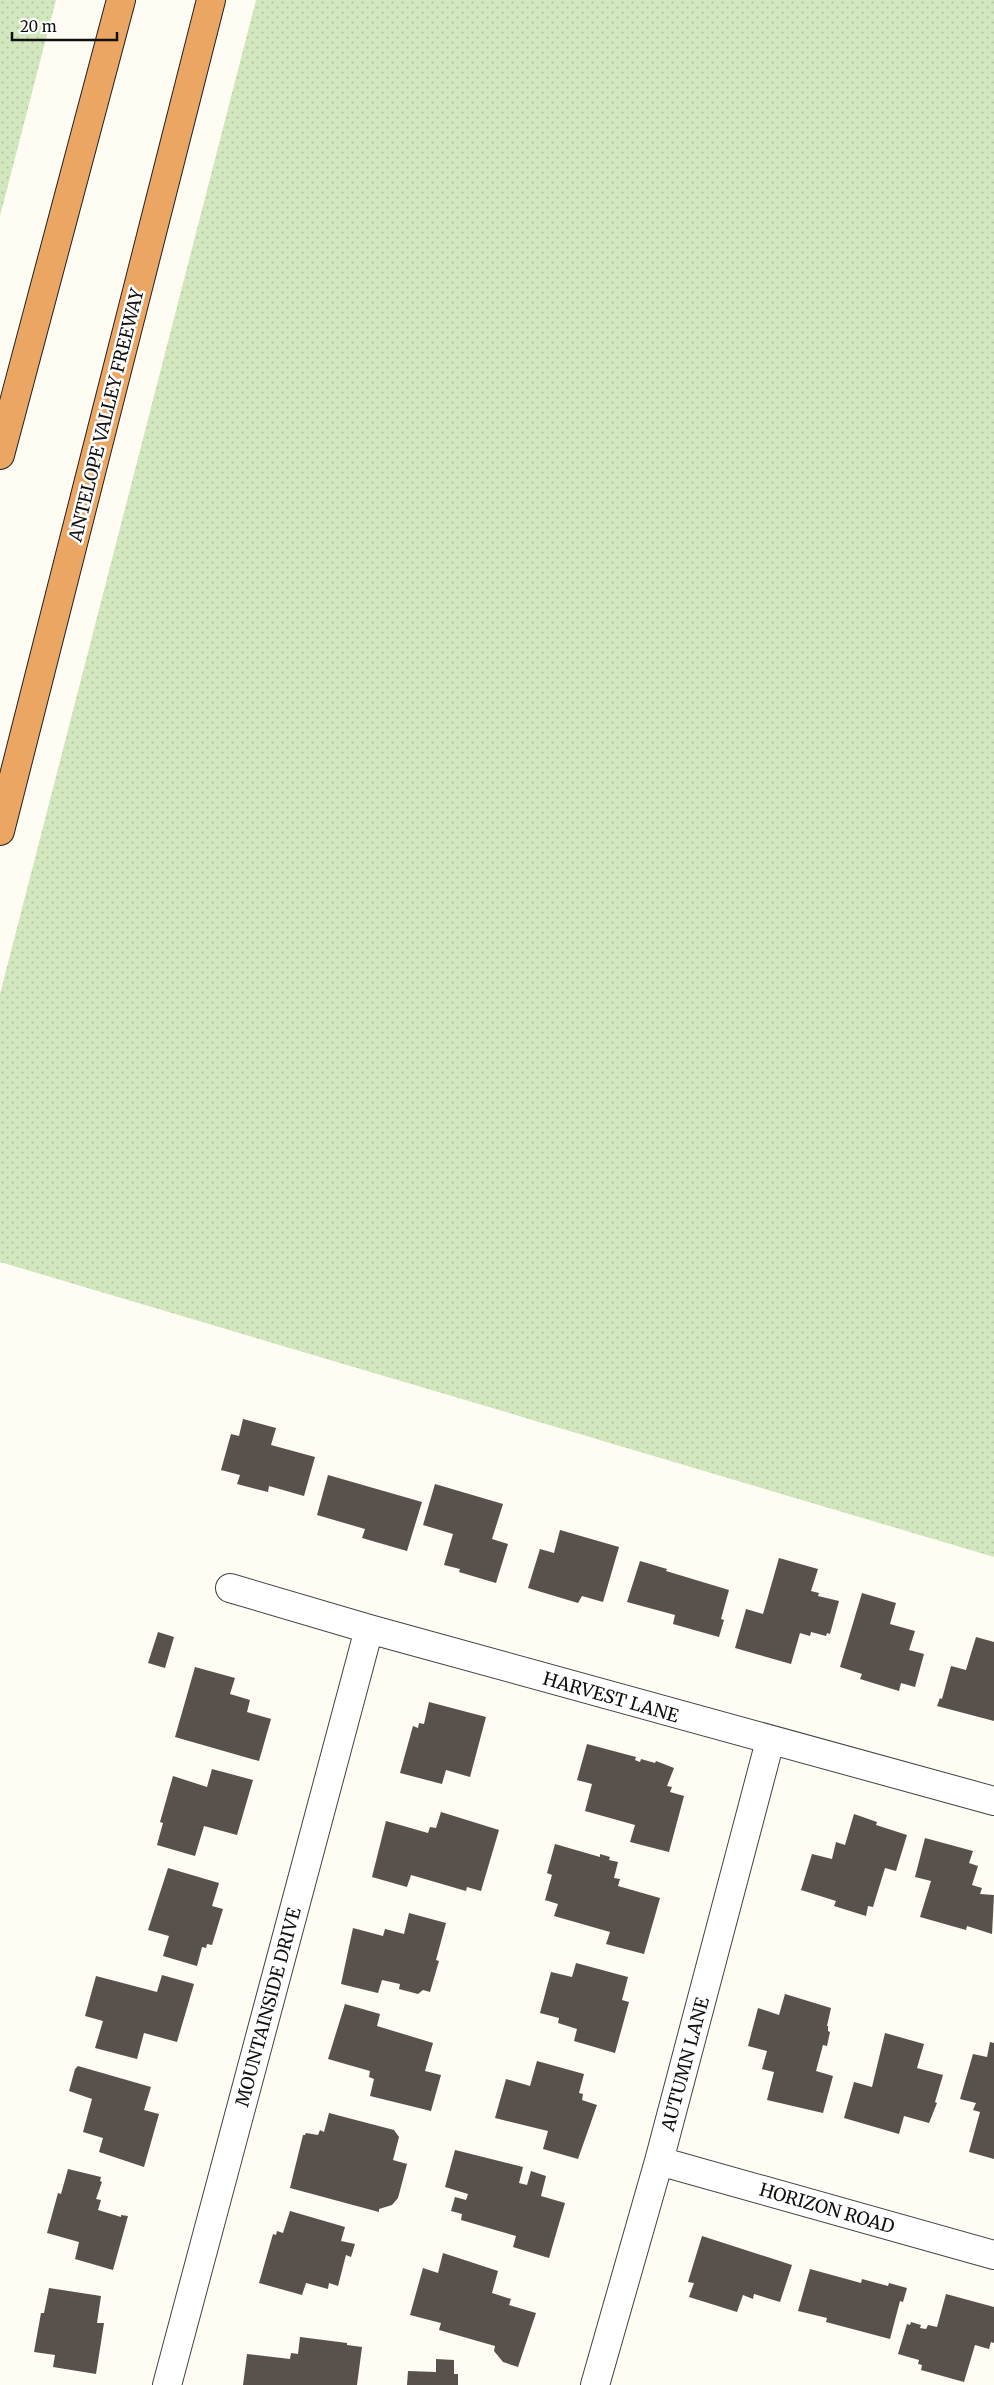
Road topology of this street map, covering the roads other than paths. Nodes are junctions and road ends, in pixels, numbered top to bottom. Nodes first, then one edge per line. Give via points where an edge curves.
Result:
1 (121, 0) edge
2 (211, 0) edge
3 (0, 455) edge
4 (0, 831) edge
5 (230, 1588) dead end
6 (369, 1629) junction
7 (770, 1741) junction
8 (994, 1801) edge
9 (659, 2161) junction
10 (994, 2255) edge
11 (167, 2385) edge
12 (596, 2385) edge

1 - 3 highway
2 - 4 highway, ANTELOPE VALLEY FREEWAY
5 - 6 street, HARVEST LANE
6 - 7 street, HARVEST LANE
6 - 11 street, MOUNTAINSIDE DRIVE
7 - 8 street, HARVEST LANE
7 - 9 street, AUTUMN LANE
9 - 10 street, HORIZON ROAD
9 - 12 street, AUTUMN LANE

